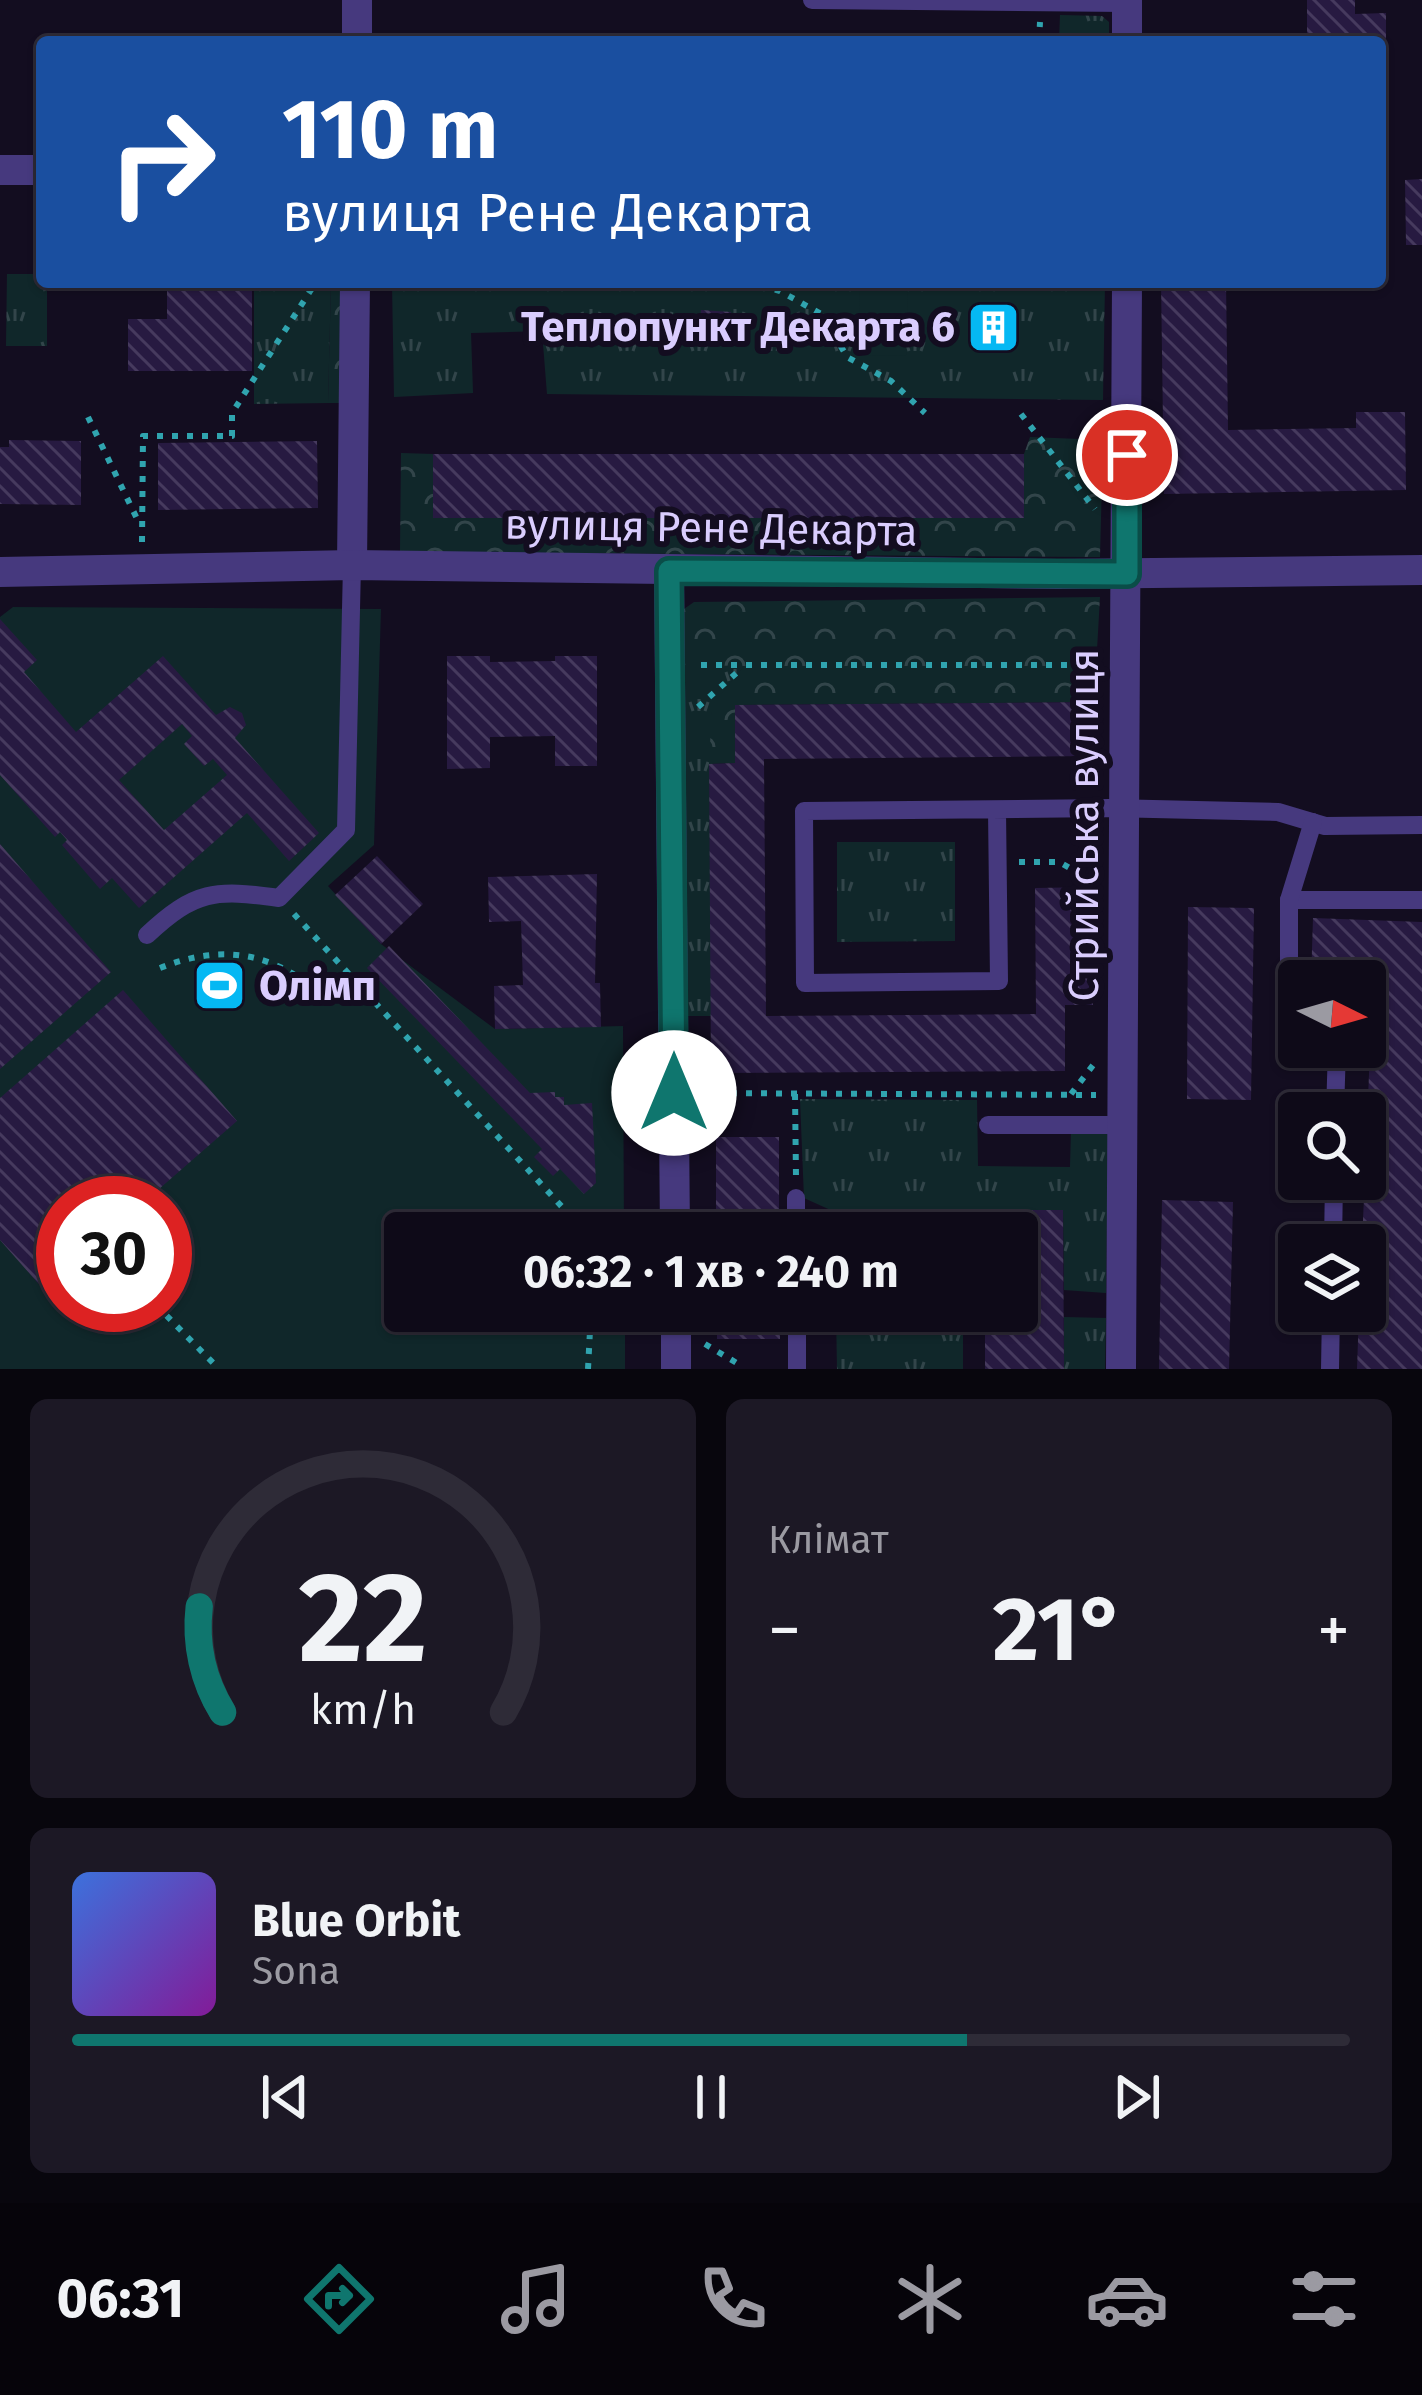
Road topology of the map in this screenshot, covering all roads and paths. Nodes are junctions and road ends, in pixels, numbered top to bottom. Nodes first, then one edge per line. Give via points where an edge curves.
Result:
1 (357, 0) edge
2 (812, 0) edge
3 (1126, 2) edge
4 (357, 36) edge
5 (1126, 36) edge
6 (0, 170) edge
7 (36, 170) edge
8 (312, 288) edge
9 (356, 288) edge
10 (769, 288) edge
11 (1127, 288) edge
12 (926, 413) dead end
13 (1021, 414) dead end
14 (88, 417) dead end
15 (1101, 517) dead end
16 (142, 529) junction
17 (142, 542) dead end
18 (352, 565) junction
19 (1422, 570) edge
20 (669, 571) junction
21 (0, 572) edge
22 (1127, 574) junction
23 (670, 665) junction
24 (745, 665) junction
25 (1111, 665) dead end
26 (671, 732) junction
27 (1126, 808) junction
28 (998, 810) junction
29 (1313, 822) junction
30 (1422, 825) edge
31 (1013, 862) dead end
32 (1110, 891) dead end
33 (279, 898) junction
34 (1289, 900) junction
35 (1422, 900) edge
36 (147, 935) dead end
37 (1289, 960) edge
38 (160, 968) dead end
39 (298, 977) dead end
40 (674, 1093) junction
41 (795, 1093) junction
42 (1108, 1095) dead end
43 (988, 1125) dead end
44 (1123, 1125) junction
45 (796, 1198) joint
46 (567, 1212) edge
47 (675, 1212) edge
48 (796, 1212) edge
49 (183, 1332) edge
50 (590, 1332) edge
51 (676, 1332) edge
52 (796, 1332) edge
53 (1331, 1332) edge
54 (219, 1369) edge
55 (588, 1369) edge
56 (676, 1369) edge
57 (797, 1369) edge
58 (1121, 1369) edge
59 (1330, 1369) edge

1 - 4 street
2 - 3 lane
3 - 5 street
6 - 7 street
8 - 16 path via 232,413 232,436 142,436
9 - 18 street
10 - 12 path via 823,315 847,357 891,380
11 - 22 street, Стрийська вулиця
13 - 15 path
14 - 16 path
16 - 17 path
18 - 20 street, вулиця Рене Декарта
18 - 21 street, вулиця Рене Декарта
18 - 33 lane via 346,830
19 - 22 street, вулиця Рене Декарта
20 - 22 street, вулиця Рене Декарта
20 - 23 street
22 - 27 street, Стрийська вулиця
23 - 24 path
23 - 26 street
24 - 25 path
24 - 26 path
26 - 40 street
27 - 28 lane
27 - 29 lane via 1278,812
27 - 44 street, Стрийська вулиця
28 - 28 lane via 804,811 806,983 999,981
29 - 30 lane
29 - 34 lane
31 - 32 path via 1059,862
33 - 36 lane via 227,891 180,904
33 - 46 path
34 - 35 lane
34 - 37 lane
38 - 39 path via 229,953
40 - 41 path
40 - 47 street
41 - 42 path
41 - 45 path
43 - 44 lane
44 - 58 street, Стрийська вулиця
45 - 48 lane
49 - 54 path
50 - 55 path
51 - 56 street
52 - 57 lane
53 - 59 lane

